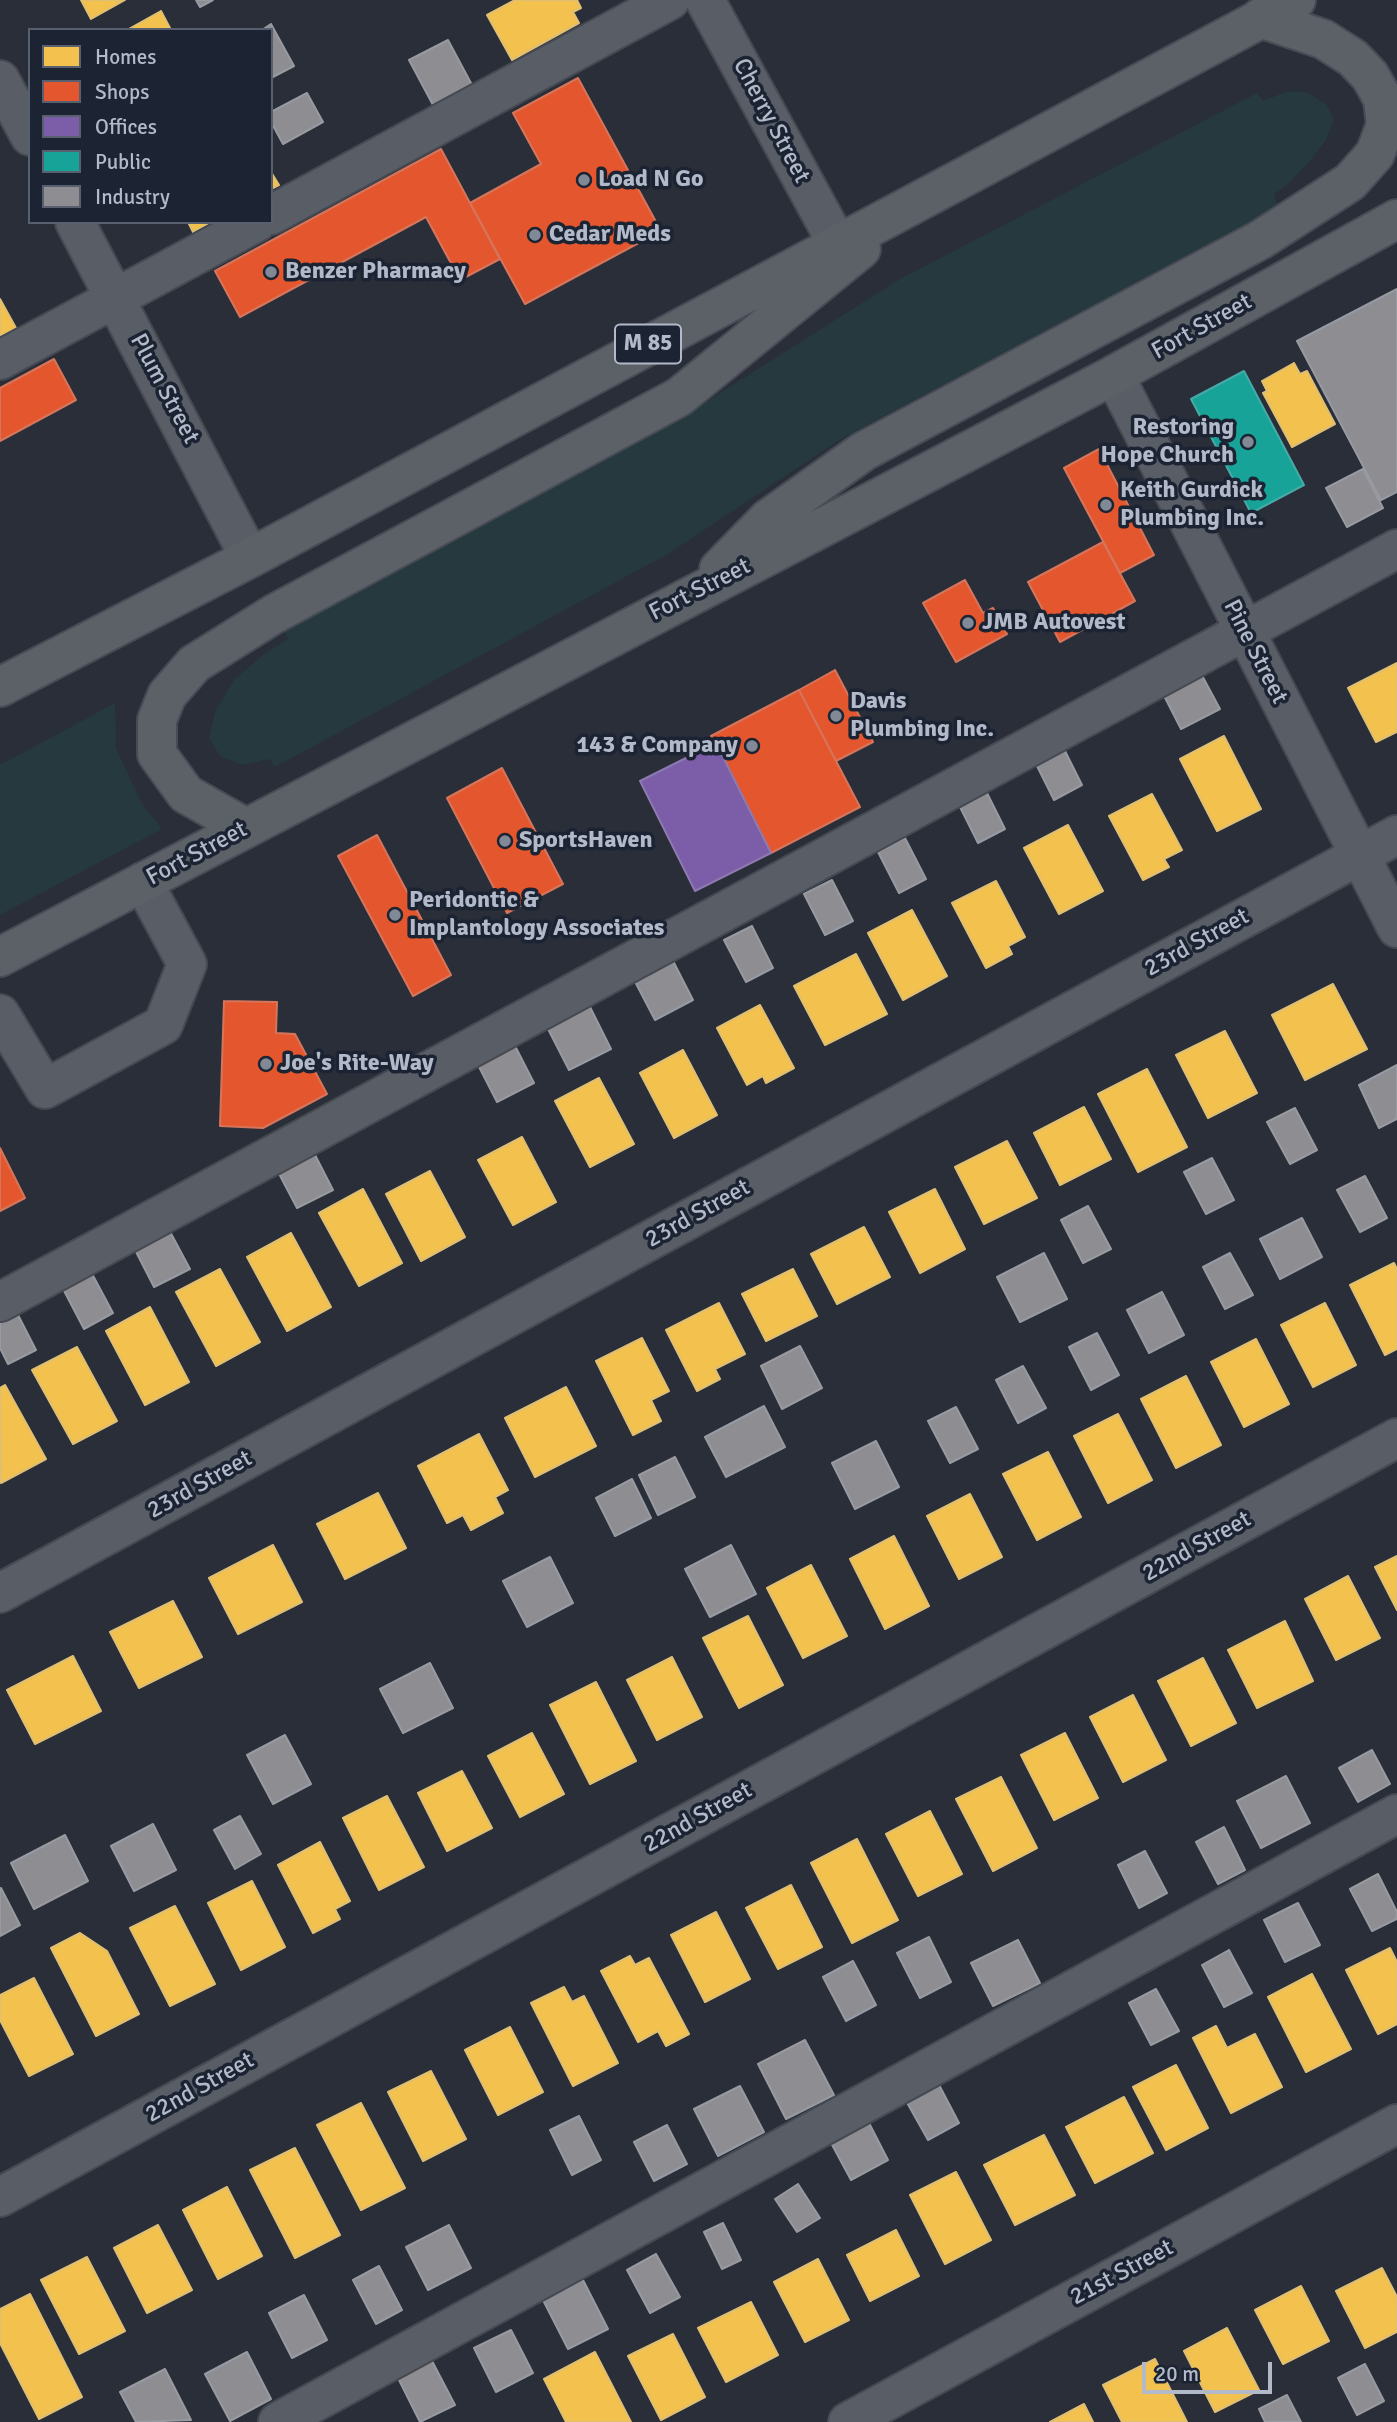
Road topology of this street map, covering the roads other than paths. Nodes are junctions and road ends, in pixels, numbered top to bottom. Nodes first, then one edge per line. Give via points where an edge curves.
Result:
1 (670, 0) edge
2 (705, 0) edge
3 (1296, 0) edge
4 (1260, 18) junction
5 (0, 80) edge
6 (28, 132) edge
7 (930, 193) junction
8 (273, 214) edge
9 (1397, 219) edge
10 (76, 224) edge
11 (253, 224) edge
12 (837, 243) junction
13 (116, 298) junction
14 (0, 360) edge
15 (1114, 375) junction
16 (1397, 549) edge
17 (250, 558) junction
18 (698, 591) junction
19 (1244, 631) junction
20 (0, 687) edge
21 (246, 828) junction
22 (1397, 835) edge
23 (1359, 855) junction
24 (143, 882) junction
25 (1397, 928) edge
26 (0, 957) edge
27 (0, 1014) edge
28 (0, 1302) edge
29 (1397, 1438) edge
30 (0, 1593) edge
31 (1397, 1814) edge
32 (1397, 2124) edge
33 (0, 2197) edge
34 (278, 2422) edge
35 (848, 2422) edge

1 - 8 street
2 - 12 street, Cherry Street
3 - 4 main road, M 85
4 - 7 main road, M 85
4 - 18 main road via 1323,40 1353,58 1383,99 1386,125 1375,154 1350,182 1259,240 864,451 768,519
5 - 6 street
7 - 12 main road, M 85
7 - 21 main road via 679,397 274,614 194,664 167,695 157,720 157,754 186,794
9 - 15 main road, Fort Street
10 - 13 street, Plum Street
11 - 13 street
12 - 17 main road, M 85
13 - 14 street
13 - 17 street, Plum Street
15 - 18 main road, Fort Street
15 - 19 street, Pine Street
16 - 19 street
17 - 20 main road, M 85
18 - 21 main road, Fort Street
19 - 23 street, Pine Street
19 - 28 street
21 - 24 main road, Fort Street
22 - 23 street, 23rd Street
23 - 25 street, Pine Street
23 - 30 street, 23rd Street
24 - 26 main road, Fort Street
24 - 27 street via 187,964 163,1025 45,1089
29 - 33 street, 22nd Street
31 - 34 street
32 - 35 street, 21st Street

